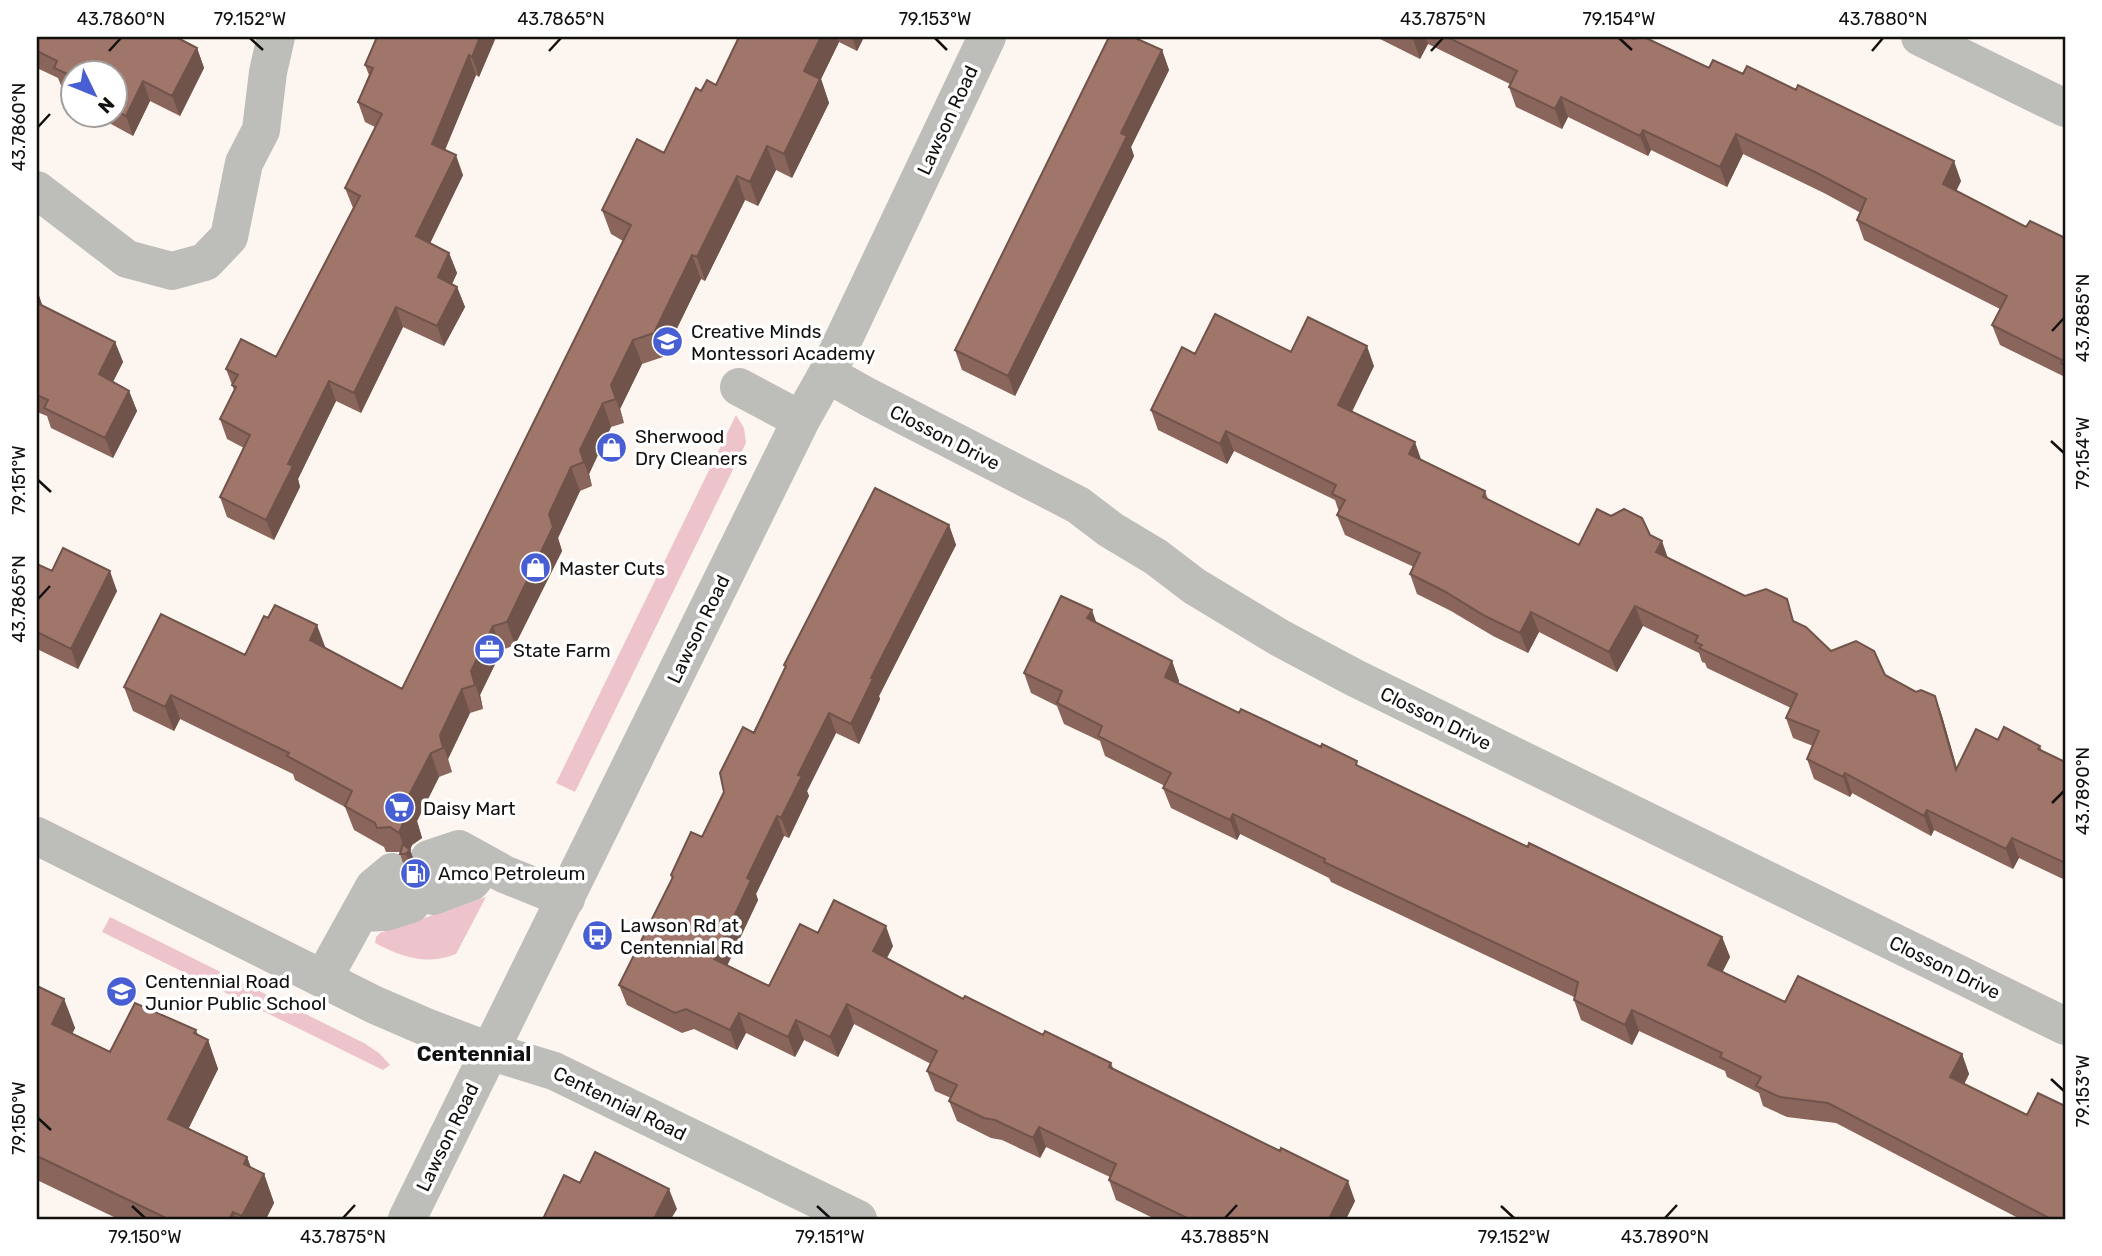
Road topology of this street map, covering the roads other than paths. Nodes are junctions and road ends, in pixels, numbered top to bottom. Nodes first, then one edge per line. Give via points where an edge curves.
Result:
1 (276, 37) edge
2 (987, 37) edge
3 (1920, 37) edge
4 (2065, 108) edge
5 (37, 190) edge
6 (827, 374) junction
7 (739, 387) dead end
8 (801, 420) junction
9 (37, 836) edge
10 (392, 872) dead end
11 (566, 900) junction
12 (361, 913) junction
13 (323, 979) junction
14 (2065, 1026) edge
15 (489, 1051) junction
16 (407, 1219) edge
17 (858, 1219) edge

1 - 5 street via 261,130 244,163 229,237 205,262 172,271 127,259
2 - 6 street, Lawson Road
3 - 4 street
6 - 8 street, Lawson Road
6 - 14 street, Closson Drive via 1078,505 1194,586 1355,678
7 - 8 street
8 - 11 street, Lawson Road
9 - 13 street, Centennial Road
10 - 12 street via 374,887
11 - 12 street via 486,864 471,882 424,886 385,912
11 - 15 street, Lawson Road
12 - 13 street
13 - 15 street, Centennial Road
15 - 16 street, Lawson Road
15 - 17 street, Centennial Road via 554,1071

